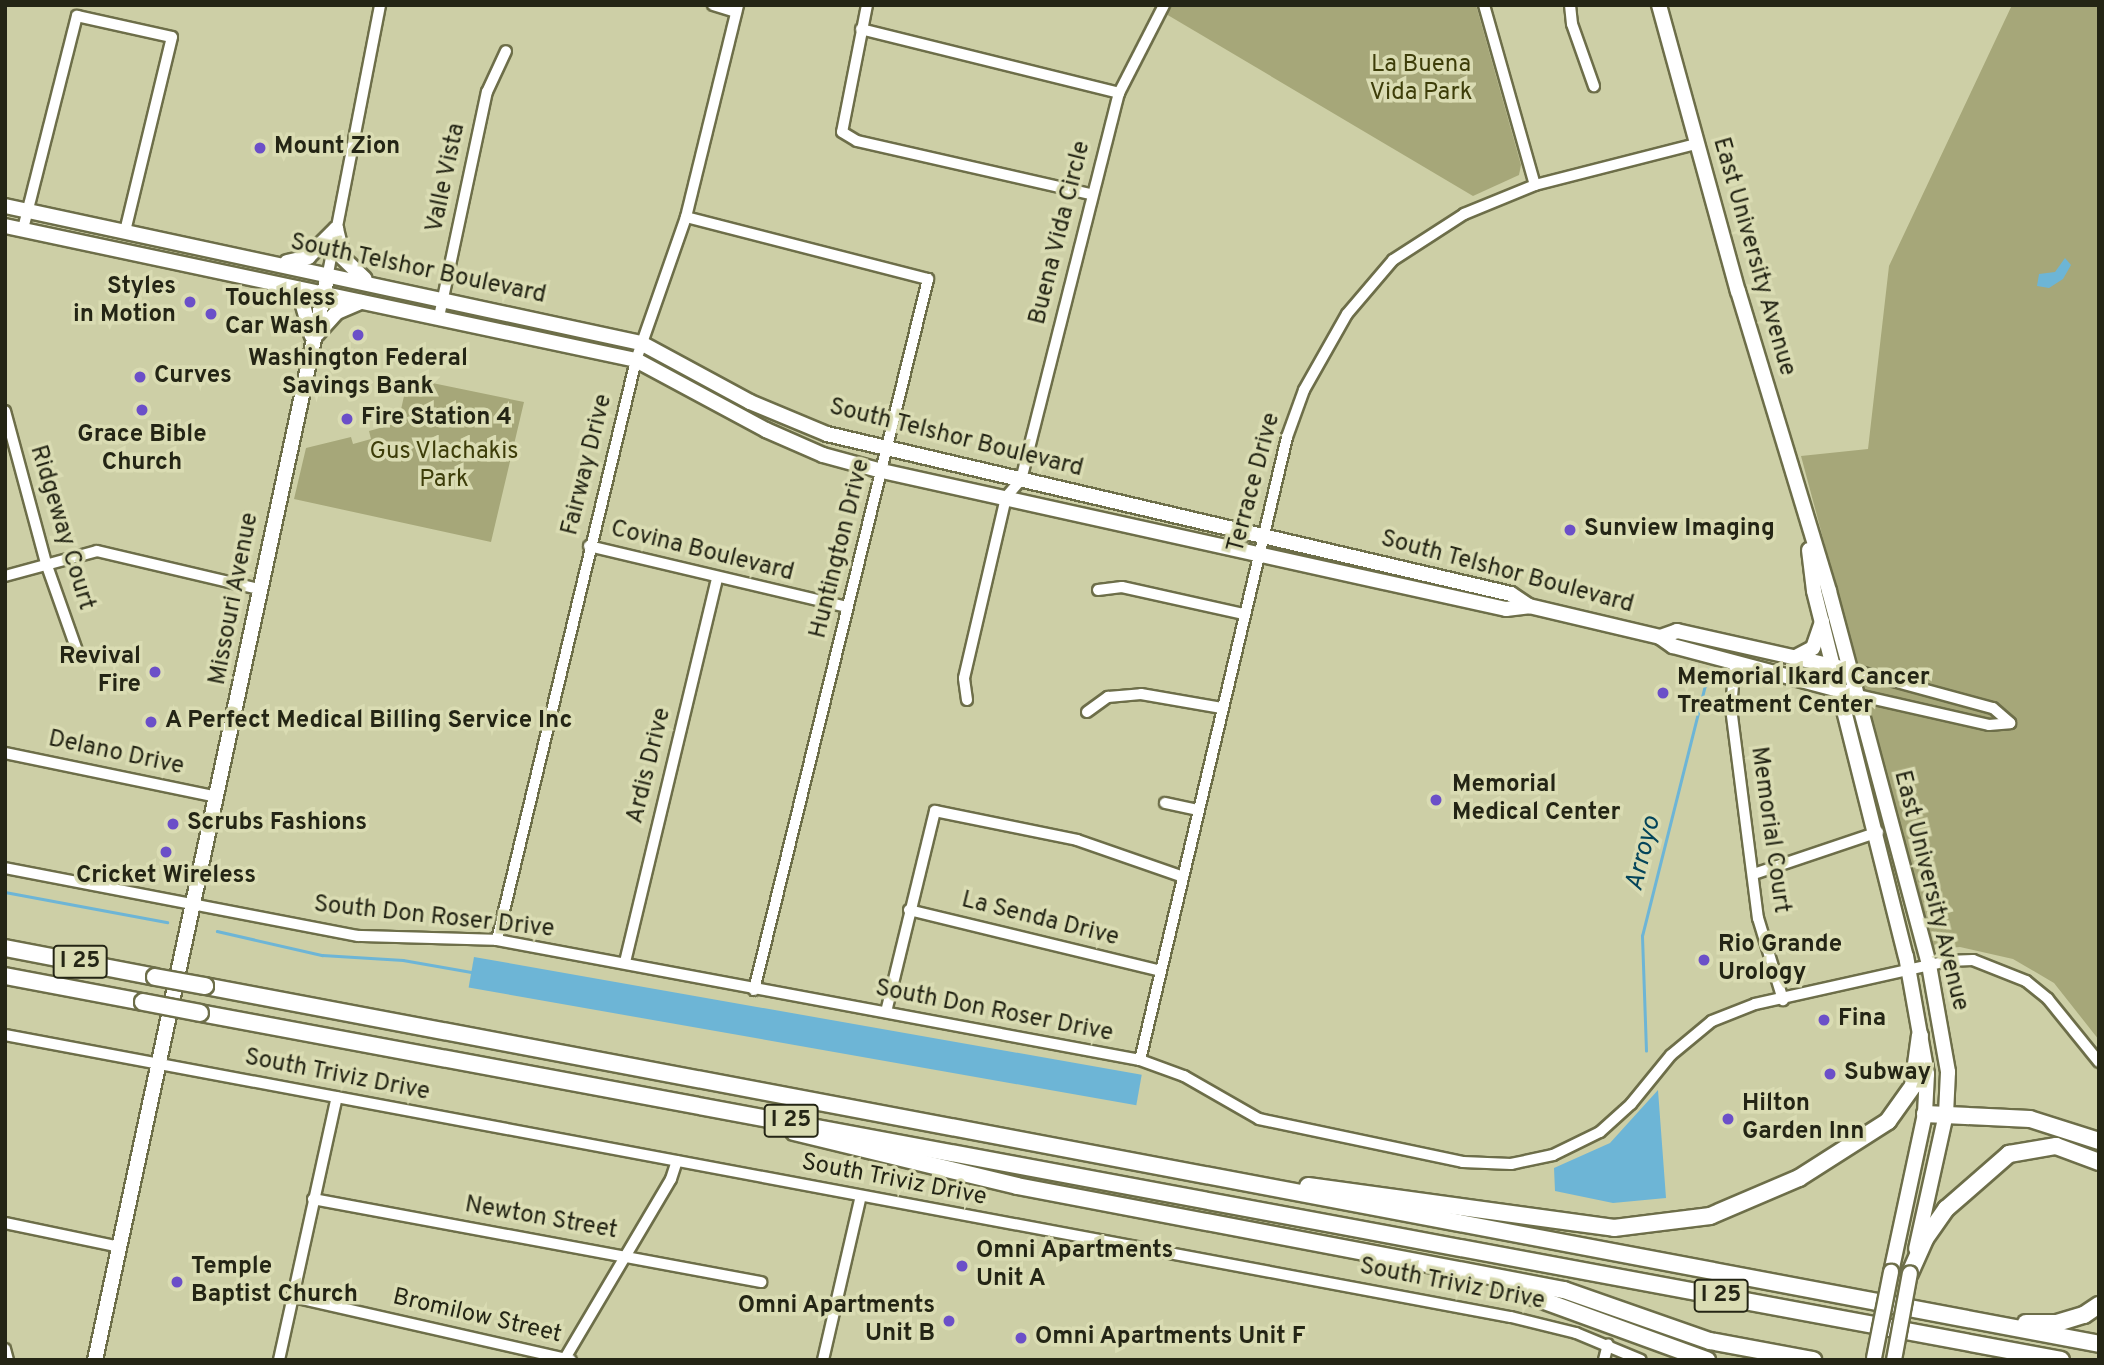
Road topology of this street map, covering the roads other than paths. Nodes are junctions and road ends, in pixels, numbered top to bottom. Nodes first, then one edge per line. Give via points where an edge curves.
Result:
1 (380, 5) edge
2 (713, 5) edge
3 (867, 5) edge
4 (1164, 5) edge
5 (1485, 5) edge
6 (1570, 5) edge
7 (1658, 5) edge
8 (737, 8) edge
9 (861, 29) junction
10 (506, 51) dead end
11 (1594, 86) dead end
12 (1119, 93) junction
13 (1696, 144) junction
14 (1535, 186) junction
15 (1090, 194) junction
16 (5, 206) edge
17 (28, 211) junction
18 (686, 217) junction
19 (5, 226) edge
20 (23, 229) junction
21 (336, 229) junction
22 (125, 232) junction
23 (201, 247) junction
24 (282, 264) junction
25 (201, 267) junction
26 (328, 273) junction
27 (272, 282) junction
28 (369, 282) junction
29 (324, 293) junction
30 (442, 299) junction
31 (365, 302) junction
32 (439, 317) junction
33 (314, 339) junction
34 (641, 343) junction
35 (636, 360) junction
36 (5, 411) edge
37 (887, 450) junction
38 (882, 471) junction
39 (1021, 480) junction
40 (1006, 497) junction
41 (1805, 521) junction
42 (1262, 533) junction
43 (589, 546) junction
44 (1258, 551) junction
45 (47, 563) junction
46 (5, 576) edge
47 (717, 579) junction
48 (1471, 584) junction
49 (259, 589) junction
50 (1098, 590) dead end
51 (1467, 600) junction
52 (1530, 606) junction
53 (847, 607) junction
54 (1244, 614) junction
55 (1822, 621) junction
56 (1660, 637) junction
57 (79, 656) dead end
58 (1794, 658) junction
59 (1735, 663) junction
60 (1834, 667) junction
61 (1849, 669) junction
62 (1839, 689) junction
63 (1857, 695) junction
64 (967, 700) dead end
65 (1222, 708) junction
66 (1087, 712) dead end
67 (5, 753) edge
68 (217, 797) junction
69 (1165, 803) dead end
70 (1198, 810) junction
71 (1878, 832) junction
72 (5, 868) edge
73 (1754, 874) junction
74 (1183, 877) junction
75 (195, 907) junction
76 (909, 910) junction
77 (497, 940) junction
78 (5, 948) edge
79 (625, 962) junction
80 (1929, 965) junction
81 (1909, 970) junction
82 (1161, 971) junction
83 (5, 976) edge
84 (754, 990) junction
85 (1783, 1000) junction
86 (886, 1012) junction
87 (5, 1035) edge
88 (1920, 1035) junction
89 (1140, 1060) junction
90 (2099, 1062) edge
91 (159, 1064) junction
92 (639, 1093) junction
93 (337, 1097) junction
94 (1925, 1114) junction
95 (1946, 1114) junction
96 (2099, 1141) edge
97 (677, 1161) junction
98 (2099, 1163) edge
99 (1208, 1177) junction
100 (861, 1196) junction
101 (313, 1199) junction
102 (5, 1223) edge
103 (120, 1247) junction
104 (624, 1256) junction
105 (1464, 1272) junction
106 (1910, 1273) junction
107 (761, 1282) dead end
108 (293, 1297) junction
109 (2099, 1305) edge
110 (1989, 1323) junction
111 (1608, 1344) junction
112 (2099, 1344) edge
113 (5, 1349) edge
114 (564, 1359) edge
115 (1874, 1359) edge
116 (8, 1360) edge
117 (96, 1360) edge
118 (279, 1360) edge
119 (571, 1360) edge
120 (823, 1360) edge
121 (1604, 1360) edge
122 (1642, 1360) edge
123 (1707, 1360) edge
124 (1813, 1360) edge
125 (1894, 1360) edge
126 (2061, 1360) edge

1 - 21 street, Missouri Avenue
2 - 8 street
3 - 9 street
4 - 12 street, Buena Vida Circle
5 - 14 street
6 - 11 street
7 - 13 main road, East University Avenue
8 - 18 street, Fairway Drive
9 - 12 street
9 - 15 street via 842,132 856,141
10 - 30 street, Valle Vista via 487,92
12 - 15 street, Buena Vida Circle
13 - 14 street, Terrace Drive
13 - 41 main road, East University Avenue
14 - 42 street, Terrace Drive via 1464,214 1393,260 1346,314 1299,403
15 - 39 street, Buena Vida Circle
16 - 17 main road, South Telshor Boulevard
17 - 20 street
17 - 22 main road, South Telshor Boulevard
17 - 22 street via 77,16 172,37
18 - 34 street, Fairway Drive
18 - 37 street, Huntington Drive via 928,279
19 - 20 main road, South Telshor Boulevard
20 - 25 main road, South Telshor Boulevard
21 - 24 main road via 308,257
21 - 26 street, Missouri Avenue
21 - 28 main road via 343,258
22 - 23 main road, South Telshor Boulevard
23 - 24 main road, South Telshor Boulevard
23 - 25 street
24 - 26 main road, South Telshor Boulevard
25 - 27 main road, South Telshor Boulevard
26 - 28 main road, South Telshor Boulevard
26 - 29 main road, Missouri Avenue
27 - 29 main road, South Telshor Boulevard
27 - 33 main road via 302,302
28 - 30 main road, South Telshor Boulevard
29 - 31 main road, South Telshor Boulevard
29 - 33 main road, Missouri Avenue
30 - 32 street, Valle Vista
30 - 34 main road, South Telshor Boulevard
31 - 32 main road, South Telshor Boulevard
31 - 33 main road via 337,312
32 - 35 main road, South Telshor Boulevard
33 - 49 main road, Missouri Avenue
34 - 35 street, Fairway Drive
34 - 37 main road, South Telshor Boulevard via 750,402 827,434
35 - 38 main road, South Telshor Boulevard via 766,430 823,455
35 - 43 street, Fairway Drive
36 - 45 street, Ridgeway Court
37 - 38 street, Huntington Drive
37 - 39 main road, South Telshor Boulevard
38 - 40 main road, South Telshor Boulevard
38 - 53 street, Huntington Drive
39 - 40 street
39 - 42 main road, South Telshor Boulevard
40 - 44 main road, South Telshor Boulevard
40 - 64 street via 964,678
41 - 55 main road, East University Avenue
41 - 61 main road, East University Avenue
42 - 44 street, Terrace Drive
42 - 48 main road, South Telshor Boulevard
43 - 47 street, Covina Boulevard
43 - 77 street, Fairway Drive
44 - 51 main road, South Telshor Boulevard
44 - 54 street, Terrace Drive
45 - 46 street
45 - 49 street via 97,551
45 - 57 street, Ridgeway Court
47 - 53 street, Covina Boulevard
47 - 79 street, Ardis Drive
48 - 51 main road
48 - 52 main road, South Telshor Boulevard via 1511,594
49 - 68 main road, Missouri Avenue
50 - 54 street via 1122,587
51 - 52 main road, South Telshor Boulevard via 1506,609
52 - 56 main road, South Telshor Boulevard
53 - 84 street, Huntington Drive
54 - 65 street, Terrace Drive
55 - 58 main road via 1813,648
55 - 60 main road, East University Avenue
56 - 58 main road, South Telshor Boulevard via 1677,631
56 - 59 main road, South Telshor Boulevard via 1672,646
58 - 60 main road, South Telshor Boulevard
59 - 62 main road, South Telshor Boulevard
59 - 73 street, Memorial Court via 1731,708
60 - 61 main road, South Telshor Boulevard
60 - 62 main road, East University Avenue
61 - 63 main road, East University Avenue
61 - 63 street, South Telshor Boulevard via 1993,708 2010,723 1989,725
62 - 63 main road, South Telshor Boulevard
62 - 71 main road, East University Avenue
63 - 80 main road, East University Avenue
65 - 66 street via 1141,694 1108,697
65 - 70 street, Terrace Drive
67 - 68 street, Delano Drive
68 - 75 main road, Missouri Avenue
69 - 70 street
70 - 74 street, Terrace Drive
71 - 73 street
71 - 81 main road, East University Avenue
72 - 75 street, South Don Roser Drive
73 - 85 street, Memorial Court via 1758,919
74 - 76 street via 1077,840 935,811
74 - 82 street, Terrace Drive
75 - 77 street, South Don Roser Drive via 358,936
75 - 91 main road, Missouri Avenue
76 - 82 street, La Senda Drive
76 - 86 street
77 - 79 street, South Don Roser Drive
78 - 99 highway, I 25, bridge
79 - 84 street, South Don Roser Drive
80 - 81 street, South Don Roser Drive
80 - 90 street, South Don Roser Drive via 1973,960 2006,970 2048,999
80 - 95 main road, East University Avenue via 1948,1072
81 - 85 street, South Don Roser Drive
81 - 88 main road, East University Avenue
82 - 89 street, Terrace Drive
83 - 92 highway, I 25, bridge
84 - 86 street, South Don Roser Drive
85 - 89 street, South Don Roser Drive via 1755,1004 1712,1021 1671,1055 1631,1104 1600,1132 1553,1155 1511,1164 1463,1162 1259,1119 1184,1076
86 - 89 street, South Don Roser Drive
87 - 91 street, South Triviz Drive
88 - 94 main road, East University Avenue via 1927,1074
88 - 99 highway via 1913,1086 1888,1121 1799,1178 1710,1216 1614,1228 1316,1187
91 - 93 street, South Triviz Drive
91 - 103 main road, Missouri Avenue
92 - 105 highway via 1017,1186
92 - 126 highway, I 25
93 - 97 street, South Triviz Drive
93 - 101 street
94 - 95 highway
94 - 115 main road, East University Avenue, bridge
95 - 96 highway via 2031,1119
95 - 106 main road, East University Avenue
97 - 100 street, South Triviz Drive
97 - 104 street
98 - 106 highway via 2056,1146 2009,1154 1946,1209
99 - 110 highway, I 25
100 - 111 street, South Triviz Drive via 1511,1317
100 - 120 street
101 - 104 street, Newton Street
101 - 108 street
102 - 103 street
103 - 117 main road, Missouri Avenue
104 - 107 street, Newton Street
104 - 114 street
105 - 123 highway
105 - 124 highway via 1564,1290 1710,1340
106 - 125 main road, East University Avenue, bridge
108 - 114 street, Bromilow Street
108 - 118 street
109 - 110 highway via 2057,1323
110 - 112 highway, I 25
111 - 121 street
111 - 122 street, South Triviz Drive
113 - 116 street
114 - 119 street, Bromilow Street

